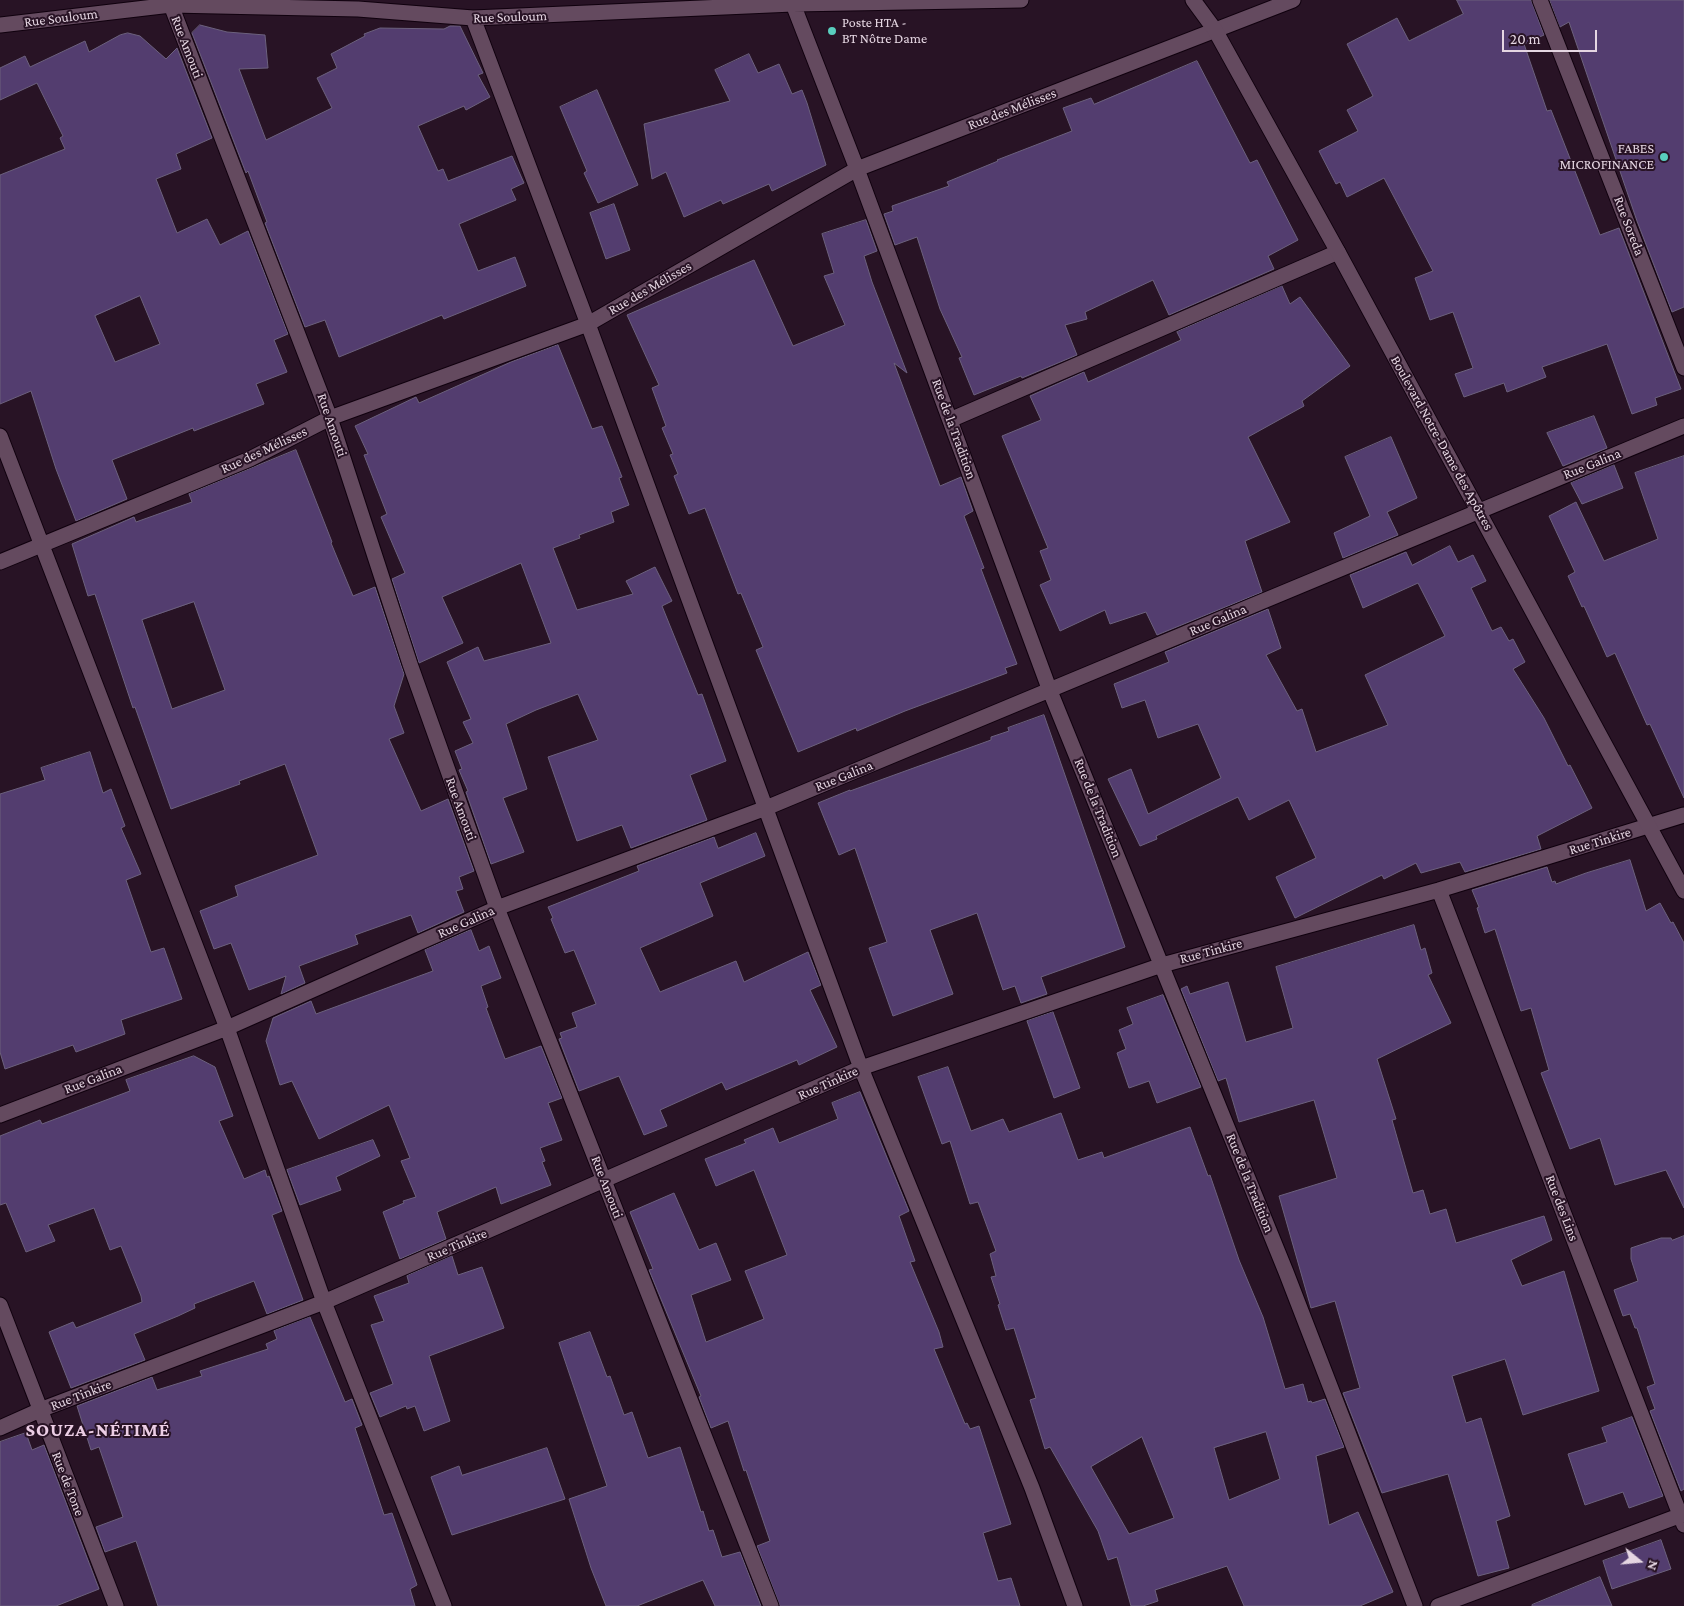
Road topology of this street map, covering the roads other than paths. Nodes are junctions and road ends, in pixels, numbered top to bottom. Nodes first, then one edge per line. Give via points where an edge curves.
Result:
1 (1021, 0) edge
2 (1194, 0) edge
3 (1293, 0) edge
4 (1540, 0) edge
5 (355, 4) edge
6 (793, 4) junction
7 (171, 5) junction
8 (642, 6) edge
9 (473, 18) junction
10 (0, 25) edge
11 (1215, 30) junction
12 (857, 169) junction
13 (1338, 252) junction
14 (588, 324) junction
15 (1684, 368) edge
16 (330, 418) junction
17 (950, 420) junction
18 (1684, 426) edge
19 (0, 436) edge
20 (1478, 510) junction
21 (42, 545) junction
22 (0, 562) edge
23 (1050, 691) junction
24 (766, 808) junction
25 (1684, 815) edge
26 (1648, 826) junction
27 (1439, 890) junction
28 (1684, 891) edge
29 (497, 908) junction
30 (1162, 965) junction
31 (227, 1028) junction
32 (862, 1068) junction
33 (0, 1115) edge
34 (604, 1181) junction
35 (324, 1302) junction
36 (0, 1305) edge
37 (40, 1410) junction
38 (0, 1428) edge
39 (1683, 1518) edge
40 (116, 1606) edge
41 (444, 1606) edge
42 (771, 1606) edge
43 (1076, 1606) edge
44 (1415, 1606) edge
45 (1438, 1606) edge

1 - 6 street, Rue Souloum
2 - 11 street, Boulevard Notre-Dame des Apôtres
3 - 11 street, Rue des Mélisses
4 - 15 street, Rue Soreda
5 - 7 street, Rue Souloum
5 - 9 street, Rue Souloum
6 - 8 street, Rue Souloum
6 - 12 street, Rue de la Tradition
7 - 10 street, Rue Souloum
7 - 16 street, Rue Amouti
8 - 9 street, Rue Souloum
9 - 14 street
11 - 12 street, Rue des Mélisses
11 - 13 street, Boulevard Notre-Dame des Apôtres
12 - 14 street, Rue des Mélisses
12 - 17 street, Rue de la Tradition
13 - 17 street
13 - 20 street, Boulevard Notre-Dame des Apôtres
14 - 16 street, Rue des Mélisses
14 - 24 street
16 - 21 street, Rue des Mélisses via 250,459
16 - 29 street, Rue Amouti via 410,664
17 - 23 street, Rue de la Tradition
18 - 20 street, Rue Galina
19 - 21 street
20 - 23 street, Rue Galina
20 - 26 street, Boulevard Notre-Dame des Apôtres
21 - 22 street, Rue des Mélisses
21 - 31 street
23 - 24 street, Rue Galina
23 - 30 street, Rue de la Tradition
24 - 29 street, Rue Galina
24 - 32 street
25 - 26 street, Rue Tinkire
26 - 27 street, Rue Tinkire
26 - 28 street, Boulevard Notre-Dame des Apôtres
27 - 30 street, Rue Tinkire
27 - 39 street, Rue des Lins
29 - 31 street, Rue Galina
29 - 34 street, Rue Amouti
30 - 32 street, Rue Tinkire
30 - 44 street, Rue de la Tradition via 1286,1272
31 - 33 street, Rue Galina
31 - 35 street
32 - 34 street, Rue Tinkire
32 - 43 street via 1032,1488
34 - 35 street, Rue Tinkire
34 - 42 street, Rue Amouti
35 - 37 street, Rue Tinkire
35 - 41 street
36 - 37 street, Rue de Tone
37 - 38 street, Rue Tinkire
37 - 40 street, Rue de Tone
39 - 45 street

